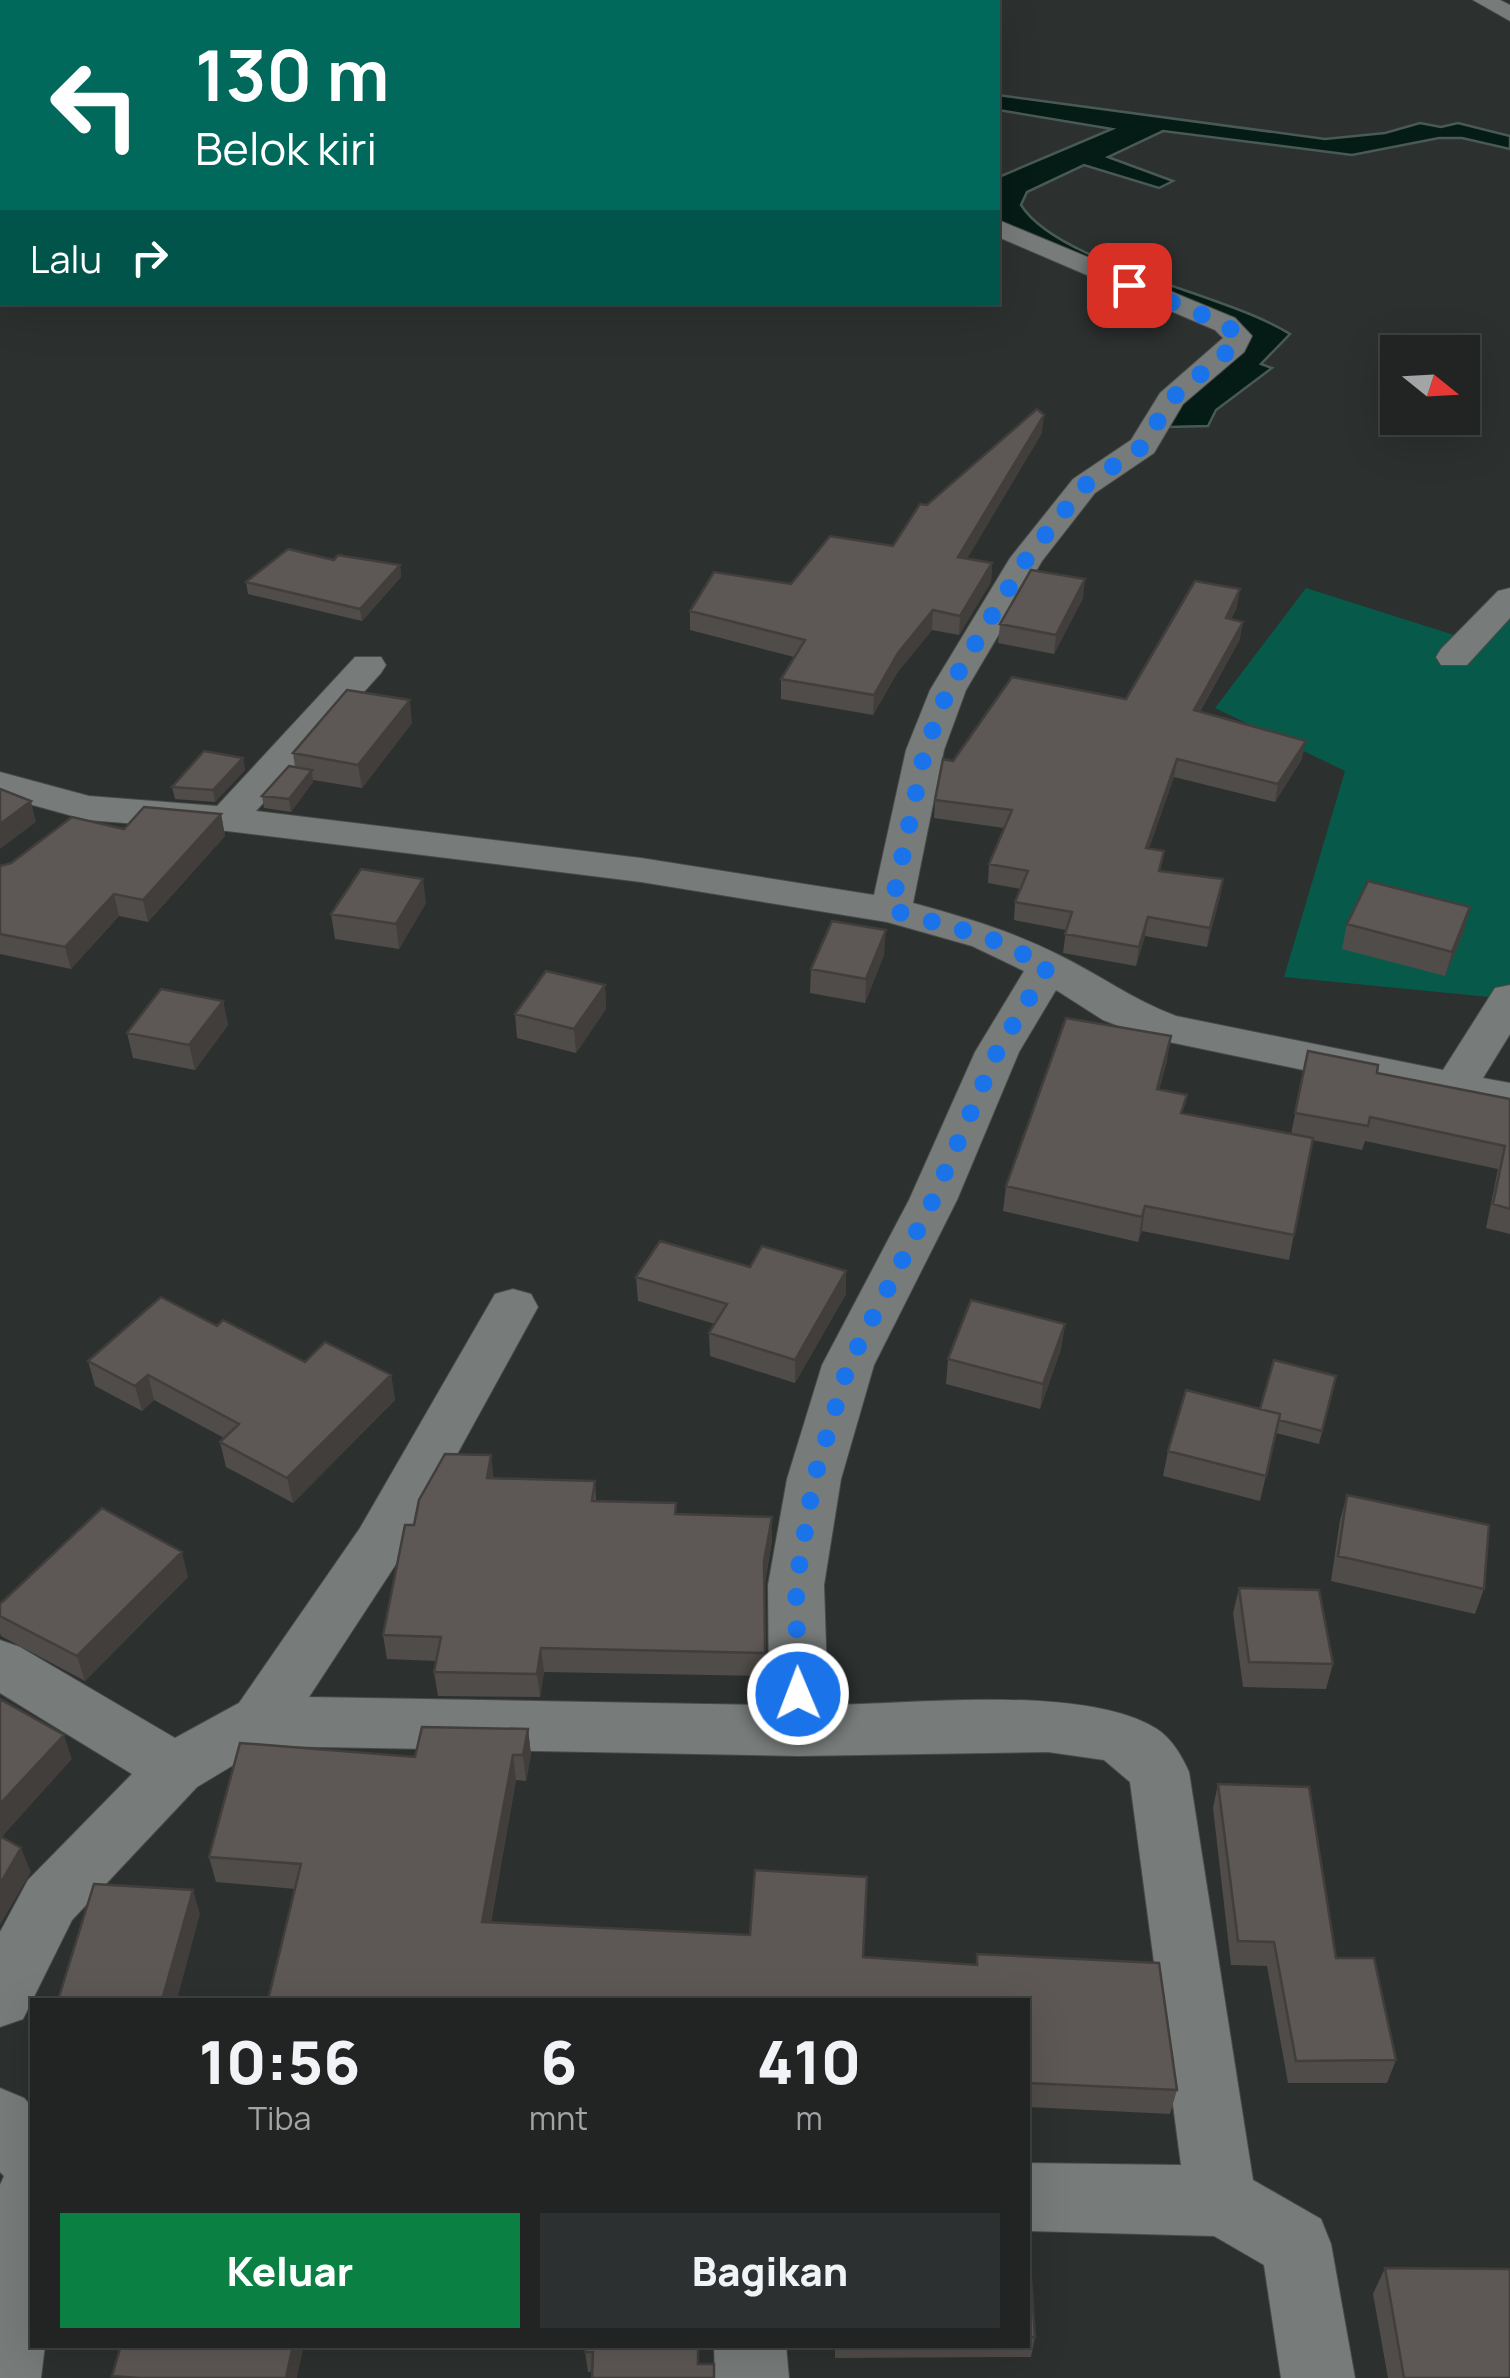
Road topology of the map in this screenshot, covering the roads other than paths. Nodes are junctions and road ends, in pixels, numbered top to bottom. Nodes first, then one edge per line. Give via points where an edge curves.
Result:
1 (1484, 0) edge
2 (1510, 14) edge
3 (1000, 229) edge
4 (1510, 598) edge
5 (1454, 658) dead end
6 (368, 665) dead end
7 (0, 784) edge
8 (87, 808) junction
9 (226, 819) junction
10 (44, 840) edge
11 (891, 910) junction
12 (1048, 966) junction
13 (1510, 998) edge
14 (1456, 1085) junction
15 (1510, 1098) edge
16 (513, 1307) dead end
17 (0, 1664) edge
18 (260, 1721) junction
19 (799, 1731) junction
20 (176, 1770) junction
21 (0, 1997) edge
22 (0, 2121) edge
23 (30, 2156) edge
24 (1030, 2197) edge
25 (30, 2198) edge
26 (1220, 2200) junction
27 (750, 2348) edge
28 (4, 2378) edge
29 (752, 2378) edge
30 (1318, 2378) edge

1 - 2 street
3 - 11 street via 1225,324 1238,336 1171,399 1143,446 1084,486 1027,558 981,634 948,690 925,750
4 - 5 street
6 - 9 street
7 - 8 street
8 - 9 street
8 - 10 street
9 - 11 street via 641,870
11 - 12 street via 987,937
12 - 14 street via 1118,1010 1166,1028
12 - 19 street via 997,1052 933,1200 848,1366 814,1479 796,1585
13 - 14 street
14 - 15 street
16 - 18 street via 380,1543
17 - 20 street
18 - 19 street
18 - 20 street
19 - 26 street via 1048,1727 1113,1736 1139,1748 1159,1772
20 - 21 street via 50,1900
22 - 23 street
24 - 26 street
25 - 28 street
26 - 30 street via 1296,2244
27 - 29 street

